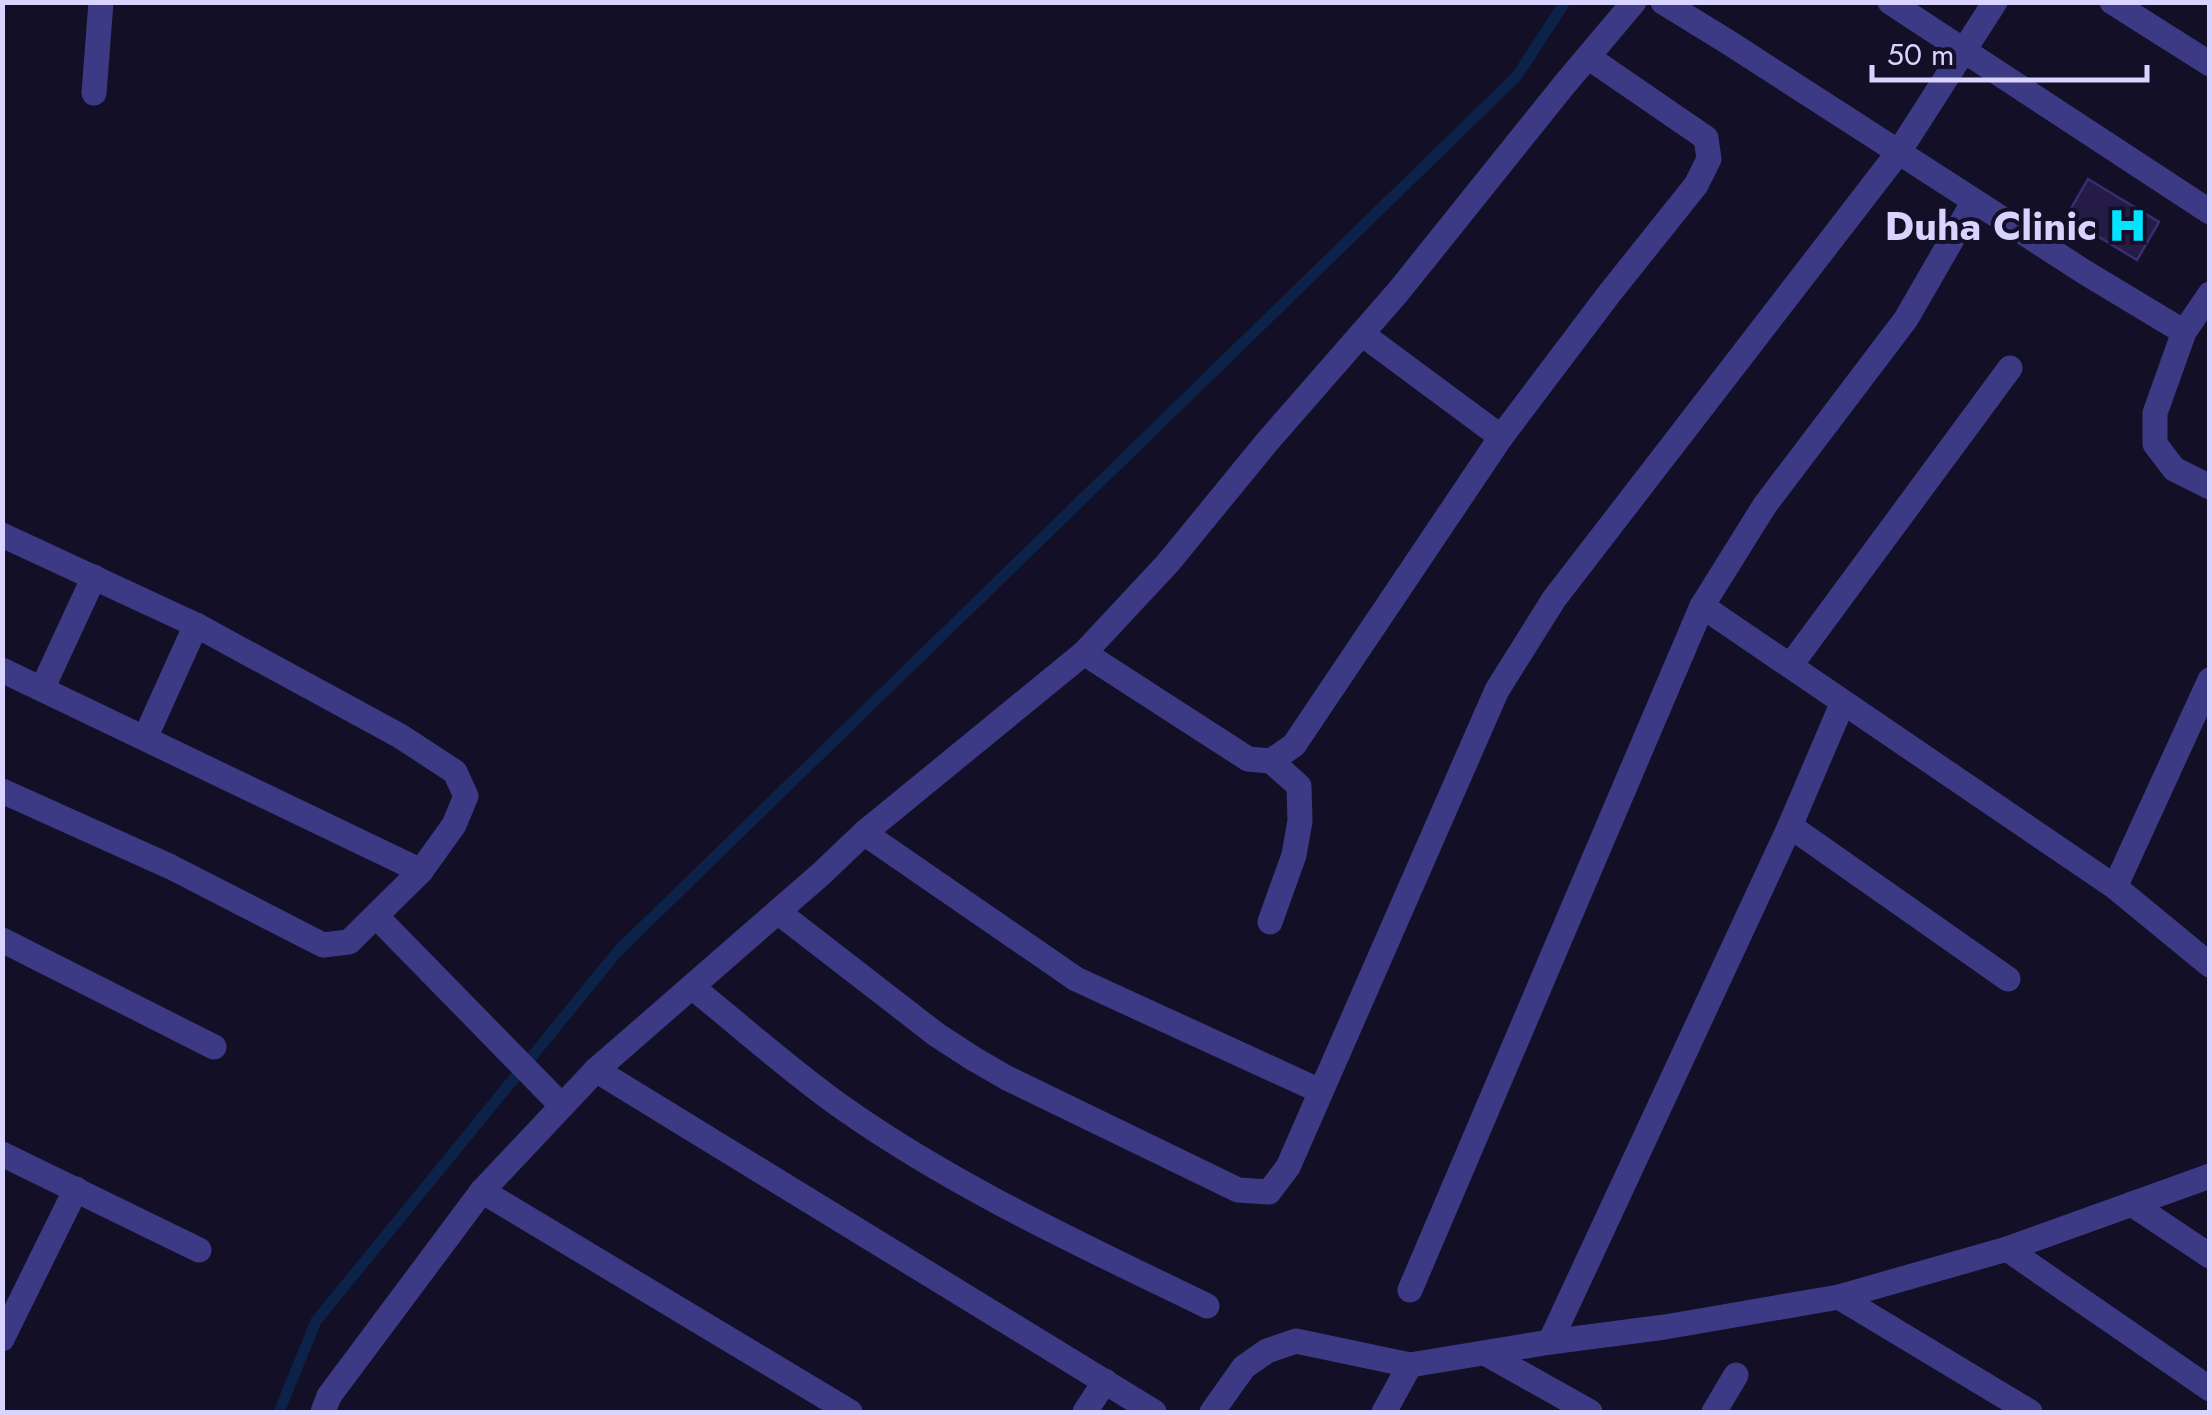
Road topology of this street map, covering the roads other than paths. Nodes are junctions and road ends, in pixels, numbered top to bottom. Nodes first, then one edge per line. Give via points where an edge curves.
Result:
1 (102, 2) edge
2 (1634, 2) edge
3 (1663, 2) edge
4 (1890, 2) edge
5 (1995, 2) edge
6 (2112, 2) edge
7 (1964, 50) junction
8 (1588, 56) junction
9 (2210, 64) edge
10 (94, 93) dead end
11 (1898, 152) junction
12 (1974, 201) junction
13 (2210, 212) edge
14 (2210, 294) edge
15 (2184, 332) junction
16 (1362, 334) junction
17 (2010, 368) dead end
18 (1502, 438) junction
19 (2210, 487) edge
20 (2, 535) edge
21 (94, 577) junction
22 (1702, 606) junction
23 (196, 625) junction
24 (1084, 653) junction
25 (1790, 666) junction
26 (2, 670) edge
27 (2210, 680) edge
28 (42, 689) junction
29 (1842, 702) junction
30 (144, 738) junction
31 (1270, 761) junction
32 (2, 791) edge
33 (1790, 826) junction
34 (864, 834) junction
35 (421, 871) junction
36 (2115, 886) junction
37 (778, 912) junction
38 (376, 916) junction
39 (1270, 922) dead end
40 (2, 940) edge
41 (2210, 966) edge
42 (2008, 978) dead end
43 (692, 987) junction
44 (214, 1047) dead end
45 (596, 1070) junction
46 (1320, 1091) junction
47 (562, 1106) junction
48 (2, 1154) edge
49 (2210, 1176) edge
50 (76, 1189) junction
51 (482, 1191) junction
52 (2132, 1204) junction
53 (2007, 1248) junction
54 (198, 1250) dead end
55 (2210, 1256) edge
56 (1410, 1290) dead end
57 (1839, 1297) junction
58 (1208, 1306) dead end
59 (2, 1339) edge
60 (1550, 1342) junction
61 (1484, 1353) junction
62 (1410, 1365) junction
63 (1736, 1375) dead end
64 (1105, 1381) junction
65 (2210, 1389) edge
66 (1561, 1405) edge
67 (323, 1412) edge
68 (850, 1412) edge
69 (1085, 1412) edge
70 (1154, 1412) edge
71 (1212, 1412) edge
72 (1384, 1412) edge
73 (1590, 1412) edge
74 (1714, 1412) edge
75 (2030, 1412) edge

1 - 10 street
2 - 8 street
3 - 11 street
4 - 7 street
5 - 7 street
6 - 9 street
7 - 11 street
7 - 13 street
8 - 16 street
8 - 18 street via 1706,138 1709,158 1696,185
11 - 12 street
11 - 46 street via 1554,600 1497,690
12 - 15 street
12 - 22 street via 1906,318 1764,505
14 - 15 street
15 - 19 street via 2155,412 2155,444 2174,470
16 - 18 street
16 - 24 street
17 - 25 street
18 - 31 street via 1294,745
20 - 21 street
21 - 23 street
21 - 28 street
22 - 25 street
22 - 56 street
23 - 30 street
23 - 35 street via 456,772 466,796
24 - 31 street via 1248,759
24 - 34 street
25 - 29 street
26 - 28 street
27 - 36 street
28 - 30 street
29 - 33 street
29 - 36 street
30 - 35 street
31 - 39 street via 1299,786 1300,821
32 - 38 street via 323,944 349,942
33 - 42 street
33 - 60 street
34 - 37 street
34 - 46 street via 1076,979
35 - 38 street
36 - 41 street
37 - 43 street
37 - 46 street via 974,1059 1238,1190 1269,1192 1288,1168
38 - 47 street
40 - 44 street
43 - 45 street
43 - 58 street via 845,1110 942,1170
45 - 47 street
45 - 64 street
47 - 51 street
48 - 50 street
49 - 52 street
50 - 54 street
50 - 59 street
51 - 67 street
51 - 68 street
52 - 53 street
52 - 55 street
53 - 57 street
53 - 65 street
57 - 60 street
57 - 75 street
60 - 61 street
61 - 62 street
61 - 66 street
62 - 71 street via 1296,1341 1244,1367
62 - 72 street
63 - 74 street
64 - 69 street
64 - 70 street
66 - 73 street

